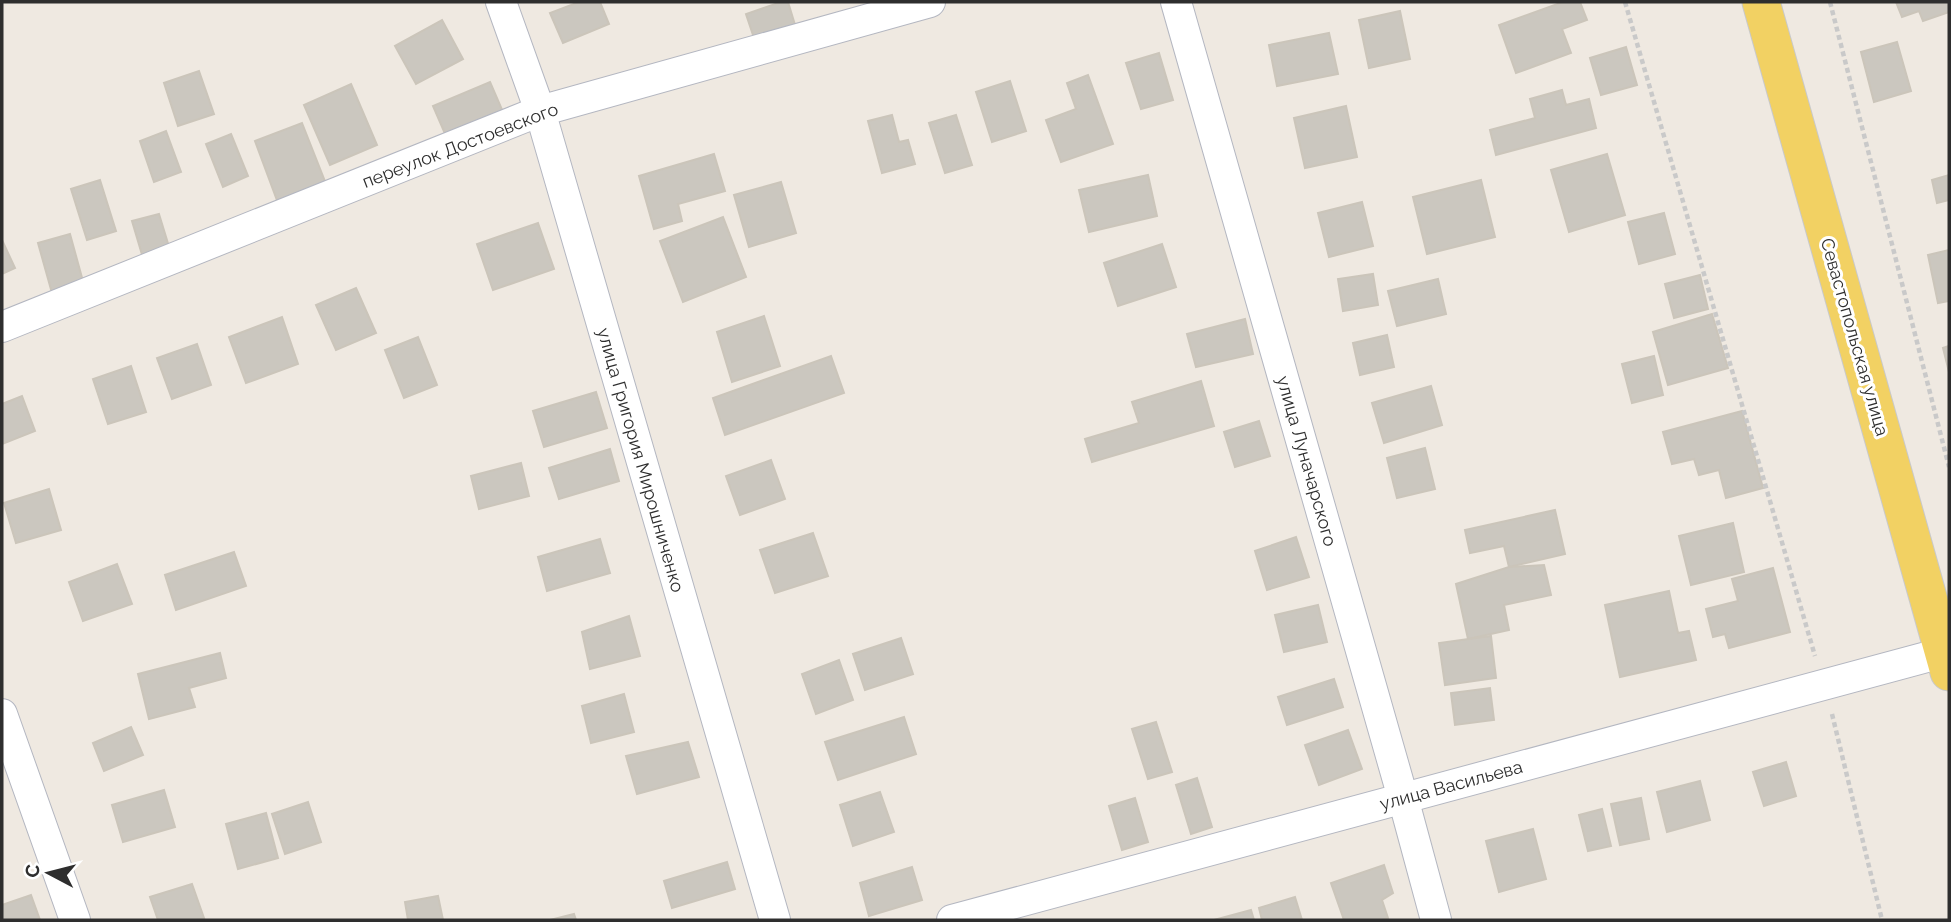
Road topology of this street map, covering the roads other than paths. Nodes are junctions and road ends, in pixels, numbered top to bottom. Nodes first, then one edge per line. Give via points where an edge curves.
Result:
1 (501, 2) edge
2 (930, 2) edge
3 (1176, 2) edge
4 (1761, 2) edge
5 (540, 111) junction
6 (2, 327) edge
7 (1948, 659) edge
8 (2, 714) edge
9 (1403, 798) junction
10 (75, 920) edge
11 (775, 920) edge
12 (952, 920) edge
13 (1436, 920) edge

1 - 5 street, улица Григория Мирошниченко
2 - 5 street, переулок Достоевского
3 - 9 street, улица Луначарского
4 - 7 main road, Севастопольская улица
5 - 6 street, переулок Достоевского
5 - 11 street, улица Григория Мирошниченко
7 - 9 street, улица Васильева
8 - 10 street
9 - 12 street, улица Васильева
9 - 13 street, улица Луначарского

